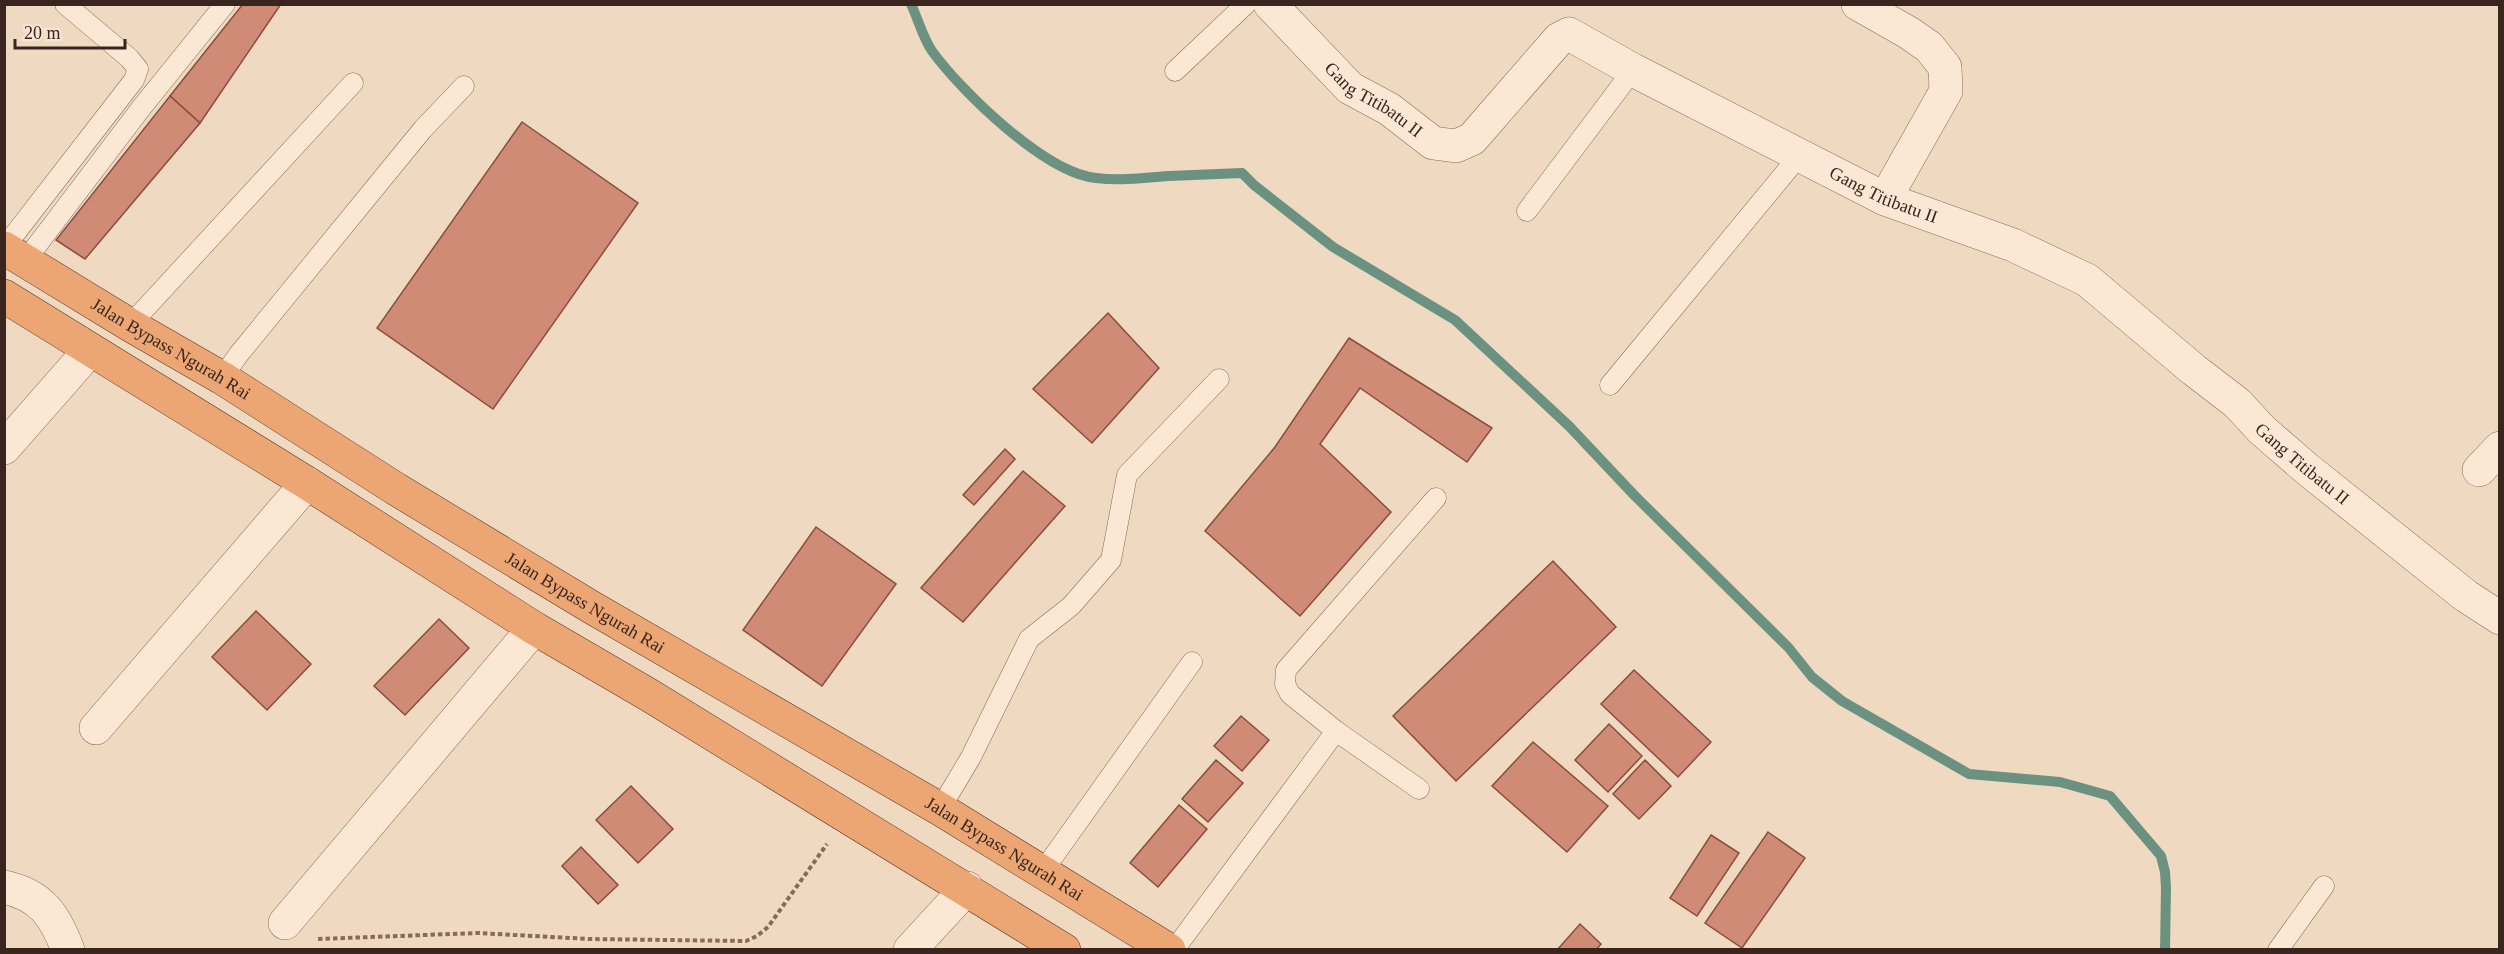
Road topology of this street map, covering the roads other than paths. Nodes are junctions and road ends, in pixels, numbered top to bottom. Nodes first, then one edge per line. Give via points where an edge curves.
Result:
1 (64, 4) edge
2 (225, 4) edge
3 (1246, 4) edge
4 (1270, 4) edge
5 (1858, 4) edge
6 (1633, 70) junction
7 (1175, 71) dead end
8 (353, 83) dead end
9 (464, 86) dead end
10 (1799, 156) junction
11 (1885, 199) junction
12 (1527, 211) dead end
13 (11, 252) edge
14 (4, 296) edge
15 (130, 325) junction
16 (90, 350) junction
17 (222, 378) junction
18 (1219, 379) dead end
19 (1610, 385) dead end
20 (4, 448) edge
21 (307, 483) junction
22 (1436, 498) dead end
23 (2499, 618) edge
24 (534, 628) junction
25 (1192, 662) dead end
26 (96, 728) dead end
27 (1336, 731) junction
28 (1419, 789) dead end
29 (940, 809) junction
30 (1043, 871) junction
31 (2324, 886) dead end
32 (4, 888) edge
33 (966, 888) junction
34 (285, 923) road end
35 (68, 950) edge
36 (910, 950) edge
37 (1064, 950) edge
38 (1169, 950) edge
39 (1174, 950) edge
40 (2278, 950) edge

1 - 13 lane via 138,69
2 - 13 lane via 142,106
3 - 7 lane
4 - 6 street, Gang Titibatu II via 1350,88 1389,109 1432,143 1455,146 1472,139 1559,39 1569,34
5 - 11 street via 1929,46 1945,67 1946,91
6 - 10 street, Gang Titibatu II
6 - 12 lane
8 - 15 lane
9 - 17 lane via 416,138
10 - 11 street, Gang Titibatu II
10 - 19 lane
11 - 23 street, Gang Titibatu II via 2013,245 2087,280 2237,404 2307,469
13 - 15 highway, Jalan Bypass Ngurah Rai
14 - 16 highway
15 - 17 highway, Jalan Bypass Ngurah Rai
16 - 20 street
16 - 21 highway
17 - 29 highway, Jalan Bypass Ngurah Rai via 591,608
18 - 29 lane via 1127,475 1111,560 1071,606 1029,639 971,757
21 - 24 highway
21 - 26 street
22 - 27 lane via 1286,670 1285,684 1290,694
24 - 33 highway
24 - 34 street
25 - 30 lane
27 - 28 lane
27 - 39 lane
29 - 30 highway, Jalan Bypass Ngurah Rai
30 - 38 highway, Jalan Bypass Ngurah Rai
31 - 40 lane
32 - 35 street via 21,891 44,905
33 - 36 street
33 - 37 highway

